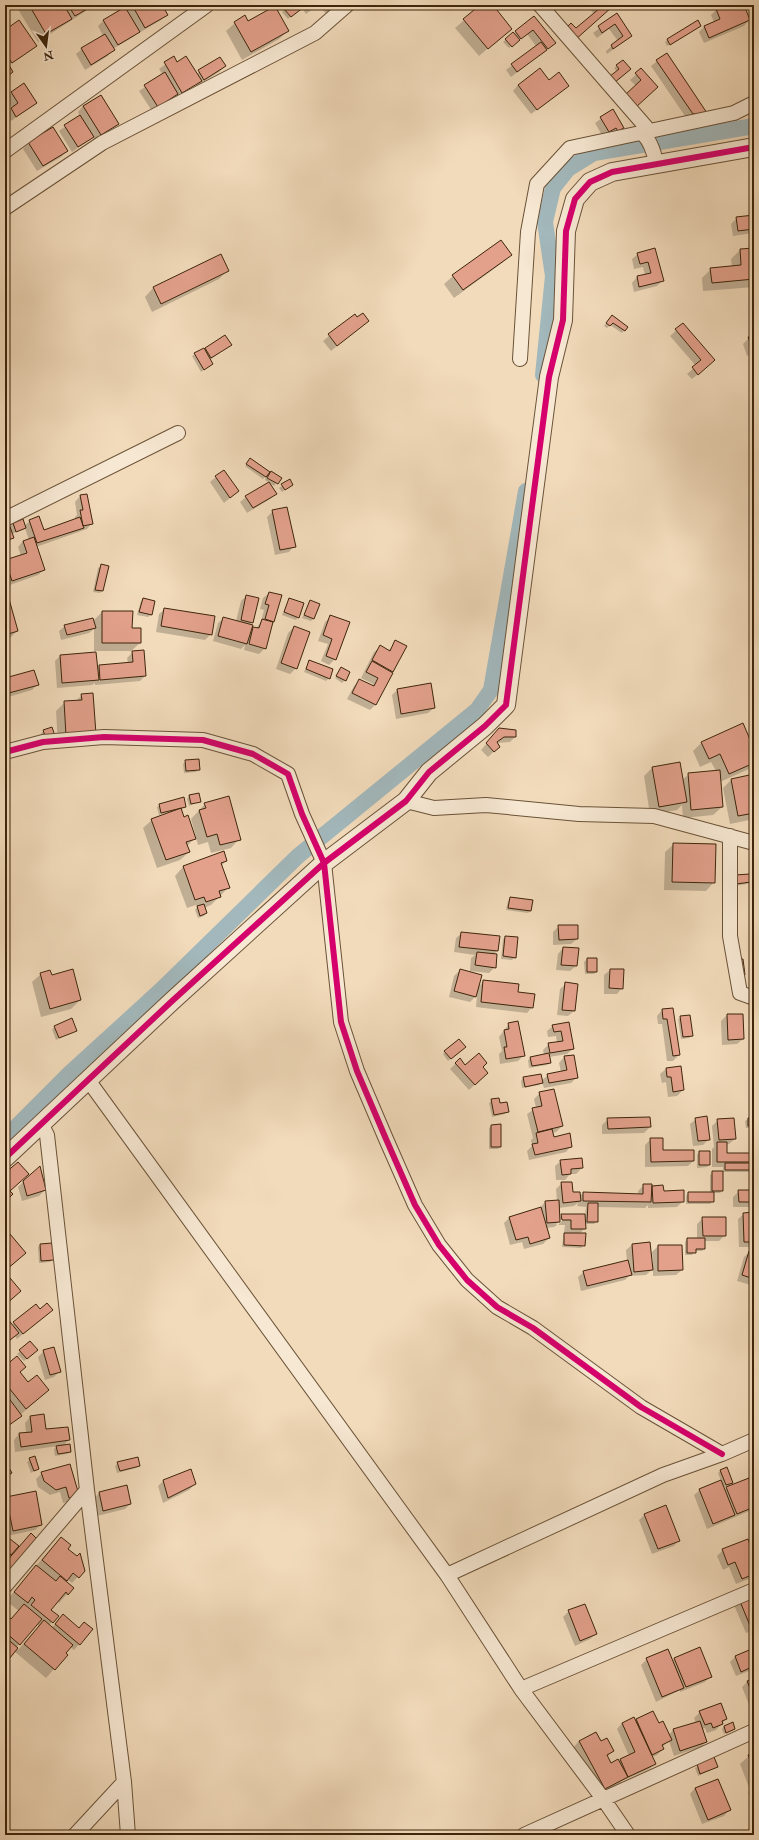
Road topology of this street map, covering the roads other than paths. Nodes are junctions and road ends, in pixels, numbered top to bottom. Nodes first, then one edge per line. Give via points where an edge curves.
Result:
1 (208, 5) edge
2 (347, 5) edge
3 (540, 5) edge
4 (754, 103) edge
5 (650, 147) junction
6 (754, 147) edge
7 (5, 151) edge
8 (5, 208) edge
9 (520, 360) dead end
10 (178, 433) dead end
11 (5, 519) edge
12 (5, 752) edge
13 (406, 801) junction
14 (730, 836) junction
15 (754, 843) edge
16 (324, 863) junction
17 (754, 998) edge
18 (88, 1080) junction
19 (41, 1124) junction
20 (5, 1158) edge
21 (754, 1440) edge
22 (722, 1454) junction
23 (87, 1490) junction
24 (447, 1576) junction
25 (5, 1586) edge
26 (754, 1590) edge
27 (521, 1689) junction
28 (754, 1731) edge
29 (124, 1782) junction
30 (604, 1800) junction
31 (75, 1835) edge
32 (128, 1835) edge
33 (524, 1835) edge
34 (628, 1835) edge

1 - 7 street
2 - 8 street via 315,33 102,143
3 - 5 street via 646,127
4 - 5 street
5 - 6 street
5 - 9 street via 570,148 537,184 528,232
5 - 13 street via 612,172 590,182 575,199 566,231 563,320 549,377 506,704 485,726 429,772
10 - 11 street
12 - 16 street via 43,742 104,737 203,740 253,754 288,774
13 - 14 street via 434,808 486,805 579,814 654,816
13 - 16 street
14 - 15 street
14 - 17 street via 730,936 740,993
16 - 18 street
16 - 22 street via 340,1022 357,1071 415,1205 439,1244 467,1280 497,1307 533,1328 641,1407
18 - 19 street
18 - 24 street
19 - 20 street
19 - 23 street via 47,1135
21 - 22 street
22 - 24 street via 663,1475
23 - 25 street
23 - 29 street
24 - 27 street
26 - 27 street
27 - 30 street
28 - 30 street
29 - 31 street
29 - 32 street
30 - 33 street
30 - 34 street

